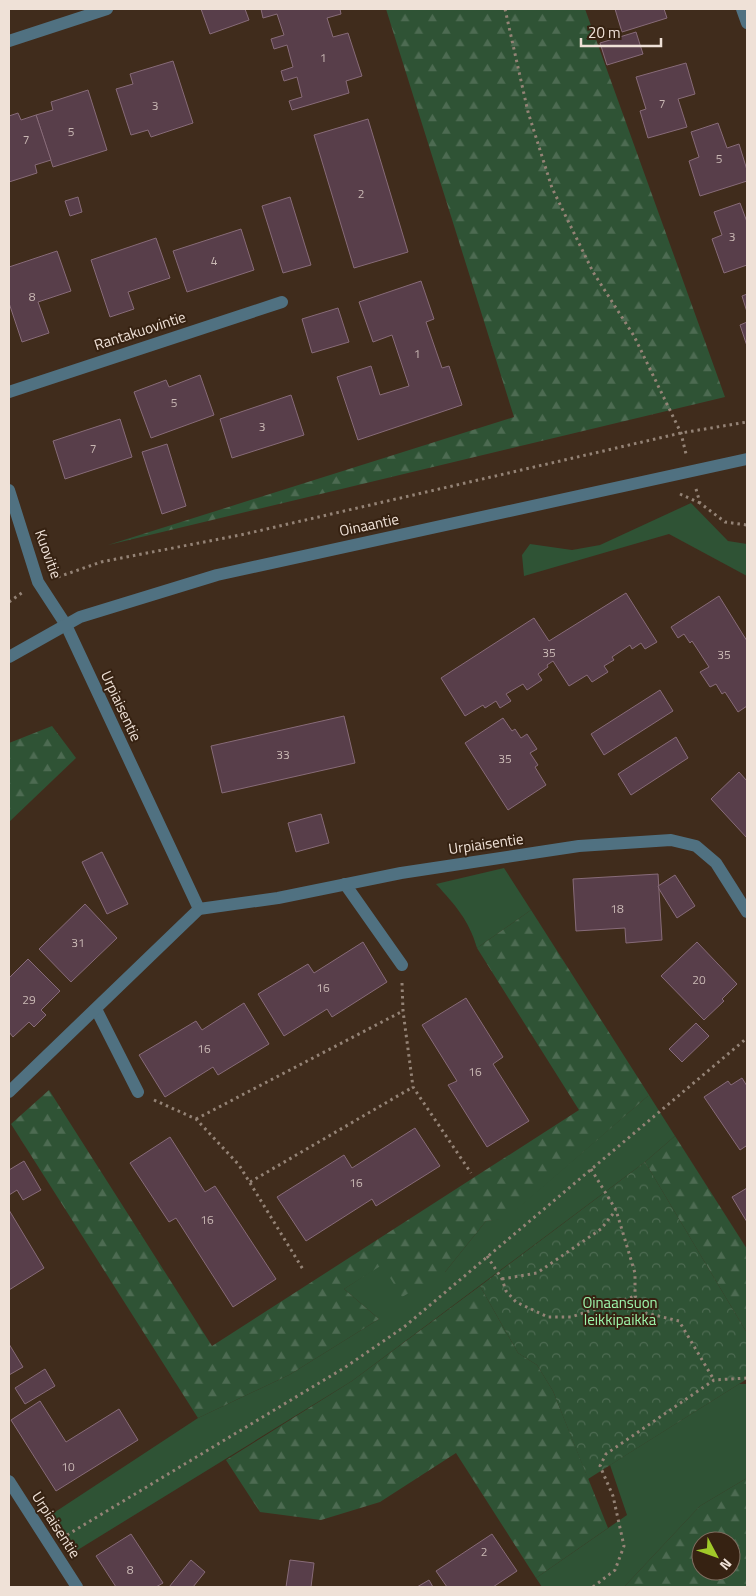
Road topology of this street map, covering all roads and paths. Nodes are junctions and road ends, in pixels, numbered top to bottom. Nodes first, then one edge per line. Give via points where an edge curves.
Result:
1 (107, 9) edge
2 (505, 9) edge
3 (742, 9) edge
4 (747, 23) edge
5 (9, 41) edge
6 (282, 302) dead end
7 (9, 392) edge
8 (747, 422) edge
9 (681, 433) junction
10 (747, 459) edge
11 (9, 490) edge
12 (38, 582) junction
13 (9, 602) edge
14 (66, 625) junction
15 (9, 657) edge
16 (345, 884) junction
17 (199, 909) junction
18 (747, 912) edge
19 (402, 965) joint
20 (96, 1009) junction
21 (403, 1011) junction
22 (747, 1038) edge
23 (413, 1087) junction
24 (9, 1092) edge
25 (138, 1092) joint
26 (196, 1119) junction
27 (591, 1169) junction
28 (472, 1173) dead end
29 (250, 1182) junction
30 (616, 1210) junction
31 (487, 1256) junction
32 (304, 1271) dead end
33 (502, 1279) junction
34 (635, 1296) junction
35 (747, 1378) edge
36 (714, 1380) junction
37 (9, 1481) edge
38 (50, 1545) junction
39 (77, 1587) edge
40 (593, 1587) edge

1 - 5 street
2 - 9 path via 528,112 552,188 593,272 634,336
3 - 4 street
6 - 7 street, Rantakuovintie
8 - 9 path
9 - 12 path via 245,534 101,562
10 - 14 street, Oinaantie via 217,574 80,617
11 - 12 street, Kuovitie
12 - 13 path
12 - 14 street, Kuovitie
14 - 15 street, Oinaantie
14 - 17 street, Urpiaisentie
16 - 17 street, Urpiaisentie
16 - 18 street, Urpiaisentie via 578,846 671,840 696,846 716,863
16 - 19 street
17 - 20 street
19 - 21 path
20 - 24 street
20 - 25 street
21 - 23 path
21 - 26 path
22 - 27 path
23 - 28 path
23 - 29 path
25 - 26 path
26 - 29 path
27 - 30 path
27 - 31 path
29 - 32 path
30 - 33 path via 601,1229 537,1273
30 - 34 path via 635,1274
31 - 33 path
31 - 38 path via 404,1327 344,1368
33 - 34 path via 506,1292 516,1302 548,1317 571,1317
34 - 36 path via 646,1313 679,1321
35 - 36 path
36 - 40 path via 606,1454 600,1466 613,1496 624,1546 615,1570
37 - 38 street, Urpiaisentie
38 - 39 street, Urpiaisentie

